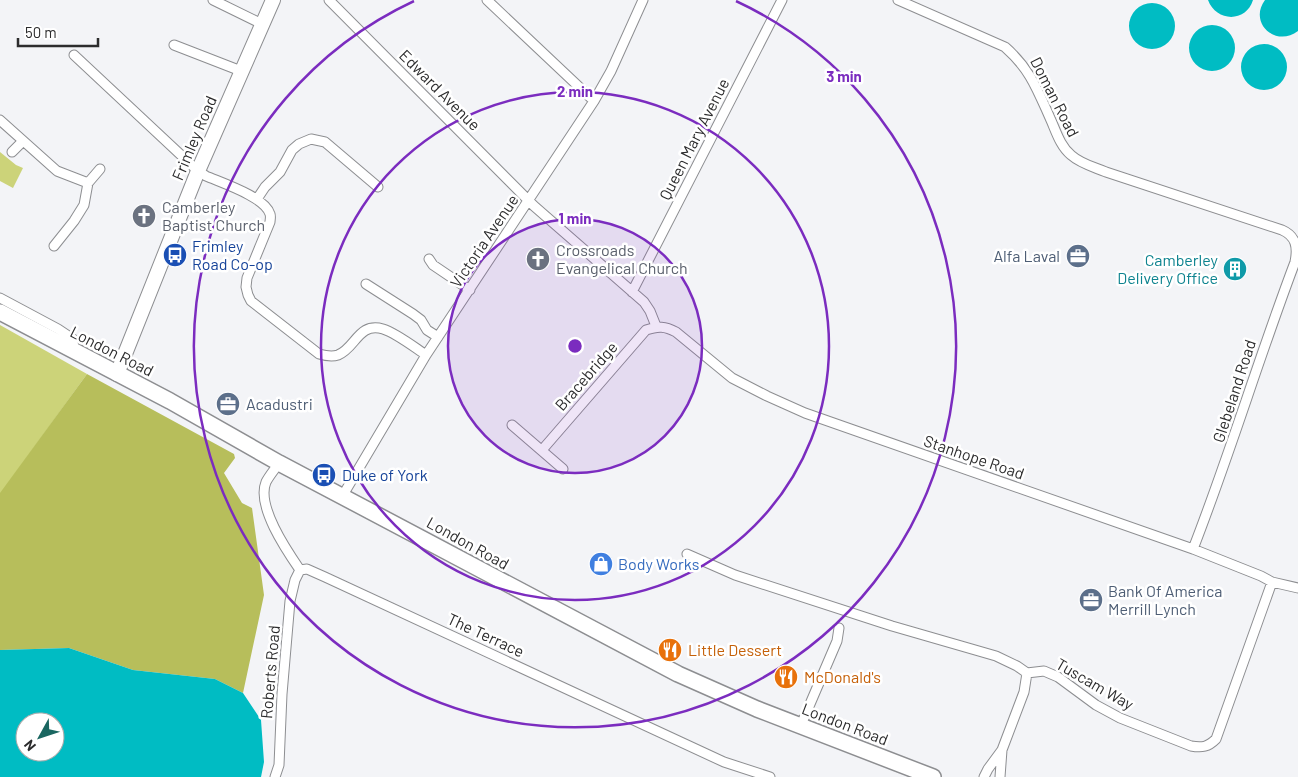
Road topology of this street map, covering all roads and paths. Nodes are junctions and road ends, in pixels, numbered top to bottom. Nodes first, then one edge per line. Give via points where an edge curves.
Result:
1 (213, 0) edge
2 (273, 0) edge
3 (329, 0) edge
4 (488, 0) edge
5 (644, 0) edge
6 (782, 0) edge
7 (898, 0) edge
8 (262, 24) junction
9 (174, 45) dead end
10 (74, 55) dead end
11 (241, 72) junction
12 (594, 101) junction
13 (0, 120) edge
14 (23, 141) junction
15 (12, 152) dead end
16 (100, 169) dead end
17 (198, 171) junction
18 (88, 182) junction
19 (378, 187) dead end
20 (257, 199) junction
21 (529, 201) junction
22 (1297, 241) edge
23 (54, 246) dead end
24 (429, 259) dead end
25 (366, 284) dead end
26 (470, 290) junction
27 (632, 292) junction
28 (0, 298) edge
29 (0, 312) edge
30 (656, 326) junction
31 (438, 337) junction
32 (74, 351) junction
33 (426, 355) junction
34 (117, 374) junction
35 (512, 426) dead end
36 (542, 450) junction
37 (279, 463) junction
38 (563, 469) dead end
39 (343, 495) junction
40 (1193, 549) junction
41 (686, 554) dead end
42 (300, 570) junction
43 (1272, 582) junction
44 (1298, 588) edge
45 (840, 628) dead end
46 (1027, 674) junction
47 (802, 725) junction
48 (1002, 750) junction
49 (275, 777) edge
50 (770, 777) edge
51 (933, 777) edge
52 (984, 777) edge
53 (1000, 777) edge

1 - 8 street
2 - 8 main road, Frimley Road
3 - 21 street, Edward Avenue
4 - 12 street
5 - 12 street, Victoria Avenue
6 - 27 street, Queen Mary Avenue
7 - 22 street, Doman Road via 1005,47 1019,59 1034,81 1062,144 1080,162 1282,230
8 - 11 main road, Frimley Road
9 - 11 street
10 - 17 street
11 - 17 main road, Frimley Road
12 - 21 street, Victoria Avenue
13 - 14 street
14 - 15 street
14 - 18 street via 57,171
16 - 18 street
17 - 20 street
17 - 34 main road, Frimley Road
18 - 23 street via 84,205
19 - 20 street via 325,142 311,139 292,150 280,172
20 - 33 street via 270,214 270,222 247,278 246,287 251,301 319,354 338,355 366,329 377,327
21 - 26 street, Victoria Avenue
21 - 27 street
22 - 40 street, Glebeland Road via 1295,262
24 - 26 street
25 - 31 street via 413,314
26 - 31 street, Victoria Avenue
27 - 30 street via 650,311
28 - 32 street via 73,339
29 - 32 main road, London Road
30 - 36 street, Bracebridge via 646,330 632,344
30 - 40 street, Stanhope Road via 676,332 732,378 805,413
31 - 33 street, Victoria Avenue
32 - 34 main road, London Road
33 - 39 street, Victoria Avenue
34 - 37 main road, London Road
35 - 36 street
36 - 38 street
37 - 39 main road, London Road
37 - 42 street via 266,483 264,499 269,515
39 - 47 main road, London Road via 663,666
40 - 43 street, Stanhope Road
41 - 46 street via 744,578 996,656
42 - 49 street, Roberts Road via 290,601 279,764
42 - 50 street, The Terrace via 325,576 724,762
43 - 44 street, Stanhope Road
43 - 46 street, Tuscam Way via 1216,739 1205,747 1191,746 1120,718 1044,671
45 - 47 street
46 - 48 street via 1024,692
47 - 51 main road, London Road
48 - 52 street
48 - 53 street

